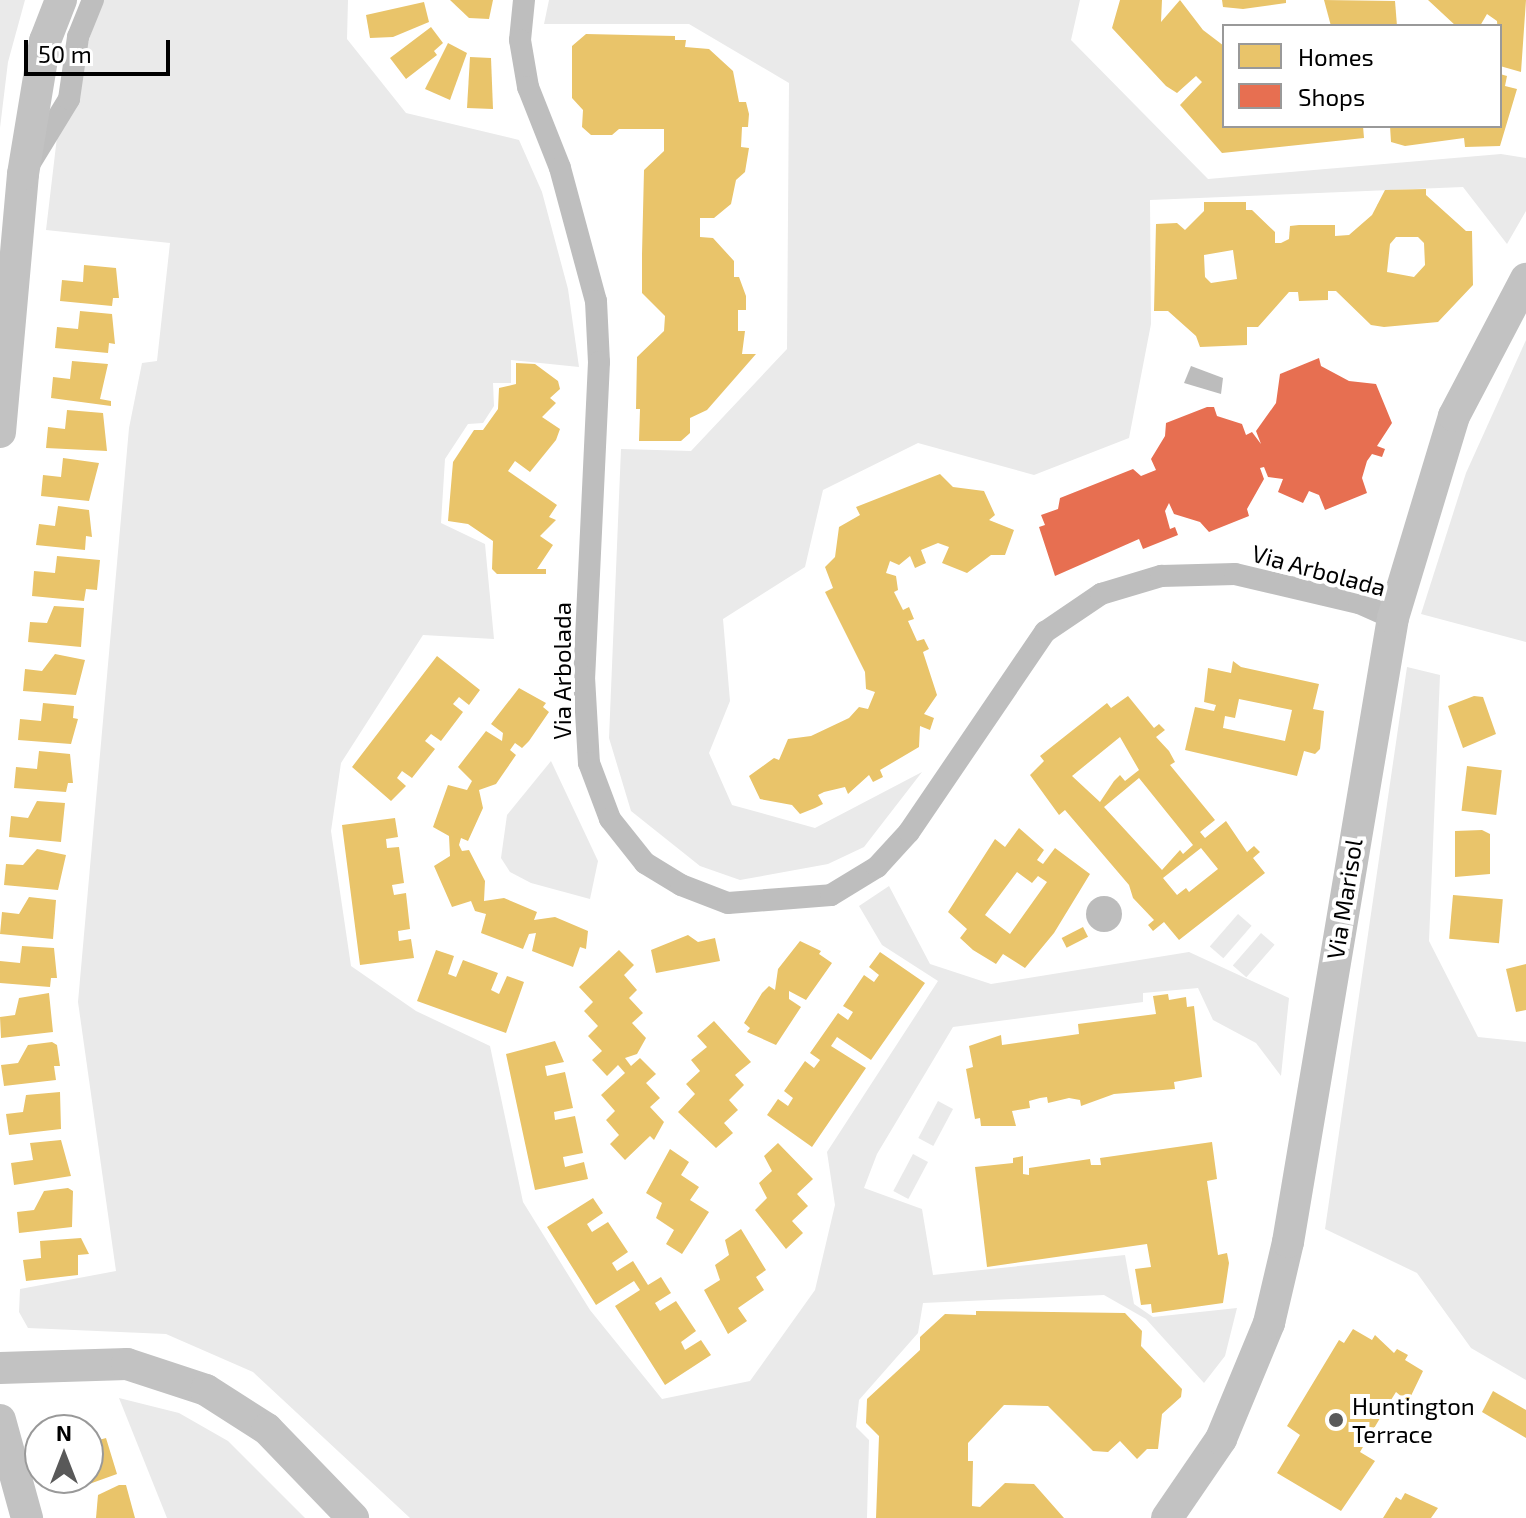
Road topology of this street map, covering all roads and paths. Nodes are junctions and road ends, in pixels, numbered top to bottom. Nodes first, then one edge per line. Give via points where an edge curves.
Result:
1 (61, 0) edge
2 (93, 0) edge
3 (524, 0) edge
4 (23, 174) junction
5 (1526, 279) edge
6 (0, 432) edge
7 (1393, 618) junction
8 (0, 1368) edge
9 (0, 1420) edge
10 (27, 1518) edge
11 (353, 1518) edge
12 (1167, 1518) edge

1 - 4 street via 45,41
2 - 4 street via 78,37 69,99
3 - 7 street, Via Arbolada via 520,40 528,87 560,168 596,301 599,378 584,677 589,763 610,819 645,863 681,885 728,903 831,895 877,867 909,832 1045,632 1101,594 1161,576 1235,574 1359,603
4 - 6 street
5 - 7 street, Via Marisol via 1454,416
7 - 12 street, Via Marisol via 1288,1242 1269,1323 1221,1439
8 - 11 street via 127,1364 206,1390 259,1422
9 - 10 street

